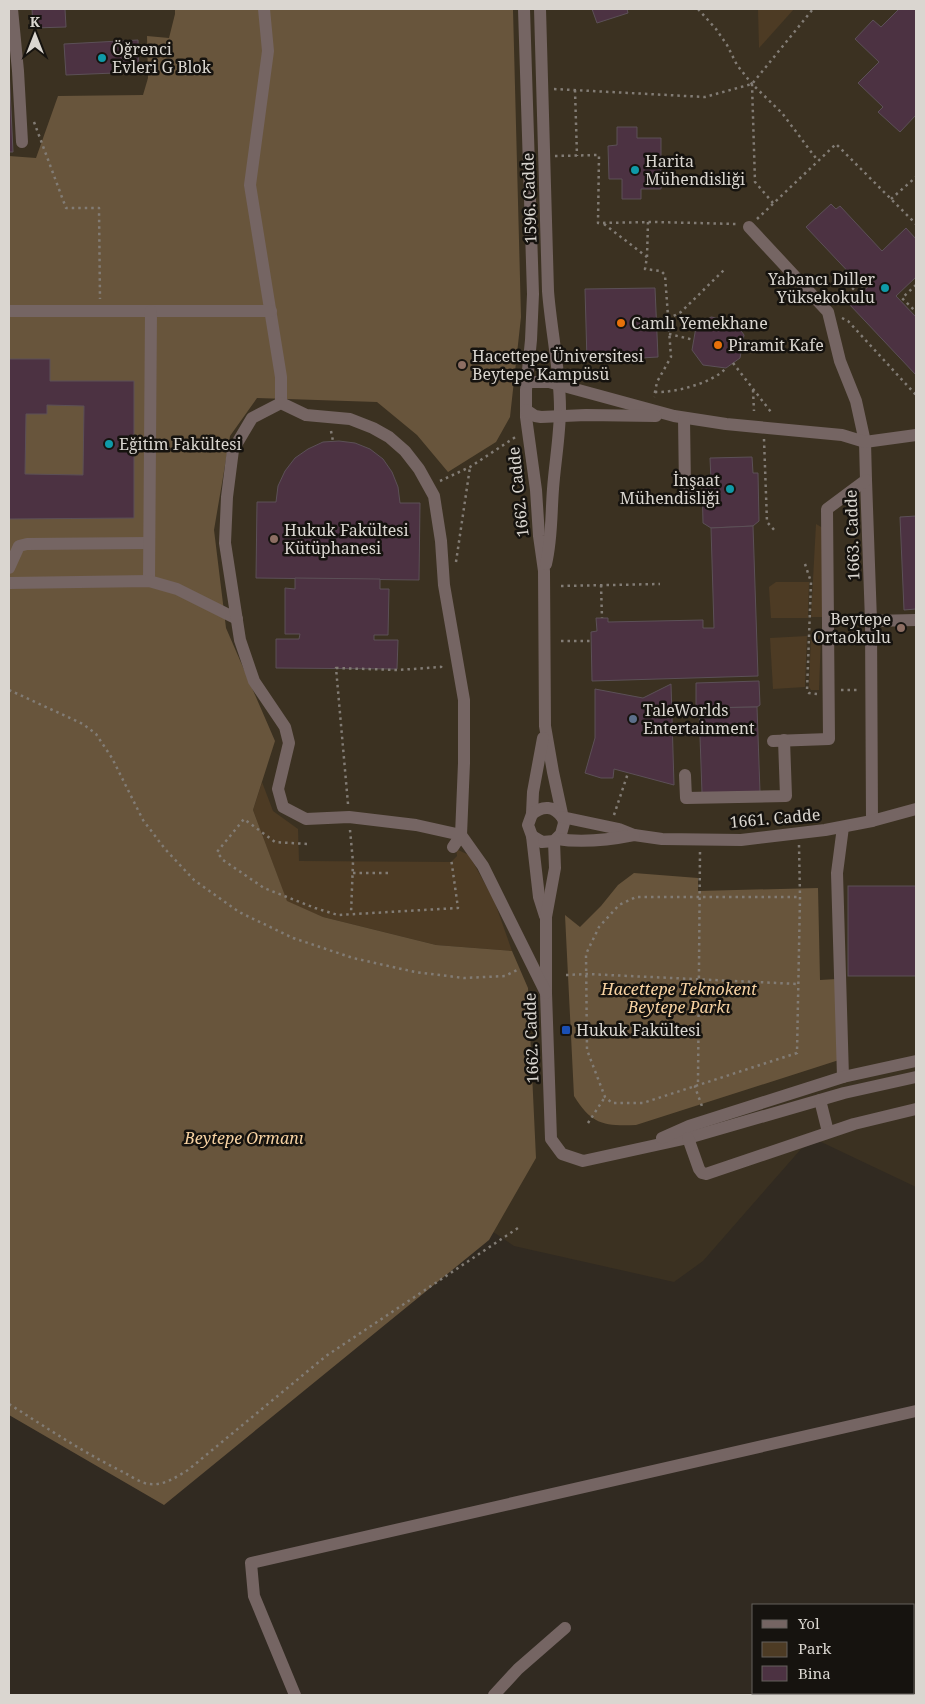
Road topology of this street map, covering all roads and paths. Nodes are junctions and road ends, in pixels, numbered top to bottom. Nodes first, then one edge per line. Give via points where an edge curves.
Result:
1 (12, 9) edge
2 (264, 9) edge
3 (524, 9) edge
4 (540, 9) edge
5 (698, 9) edge
6 (813, 9) edge
7 (752, 84) junction
8 (542, 89) junction
9 (575, 90) junction
10 (18, 113) junction
11 (22, 142) dead end
12 (544, 156) junction
13 (577, 156) junction
14 (818, 161) junction
15 (916, 177) edge
16 (891, 199) junction
17 (774, 204) junction
18 (648, 222) junction
19 (603, 223) junction
20 (735, 224) dead end
21 (916, 224) edge
22 (749, 227) joint
23 (647, 257) junction
24 (726, 268) dead end
25 (916, 285) edge
26 (864, 290) dead end
27 (842, 299) dead end
28 (9, 311) edge
29 (100, 311) junction
30 (150, 311) junction
31 (271, 311) junction
32 (828, 312) junction
33 (916, 312) edge
34 (668, 319) junction
35 (669, 334) junction
36 (694, 340) dead end
37 (733, 364) dead end
38 (726, 368) dead end
39 (527, 382) junction
40 (558, 385) junction
41 (753, 390) junction
42 (655, 392) junction
43 (916, 395) edge
44 (281, 403) junction
45 (526, 410) junction
46 (651, 410) junction
47 (754, 411) dead end
48 (770, 412) dead end
49 (560, 416) junction
50 (679, 417) junction
51 (527, 427) junction
52 (763, 427) junction
53 (916, 435) edge
54 (864, 442) junction
55 (470, 467) junction
56 (866, 480) junction
57 (440, 481) dead end
58 (702, 497) dead end
59 (776, 532) dead end
60 (149, 543) junction
61 (456, 562) dead end
62 (805, 564) dead end
63 (9, 568) edge
64 (544, 571) junction
65 (149, 581) junction
66 (9, 583) edge
67 (660, 584) dead end
68 (601, 585) junction
69 (561, 586) dead end
70 (602, 618) dead end
71 (237, 619) junction
72 (916, 620) edge
73 (872, 621) junction
74 (591, 640) dead end
75 (561, 641) dead end
76 (454, 650) junction
77 (9, 690) edge
78 (837, 690) dead end
79 (872, 690) junction
80 (818, 694) dead end
81 (545, 726) junction
82 (628, 773) dead end
83 (685, 775) dead end
84 (916, 809) edge
85 (532, 814) junction
86 (349, 817) junction
87 (562, 817) junction
88 (872, 820) junction
89 (612, 821) dead end
90 (843, 827) junction
91 (798, 833) junction
92 (461, 835) junction
93 (634, 835) junction
94 (532, 836) junction
95 (700, 839) junction
96 (556, 840) junction
97 (307, 844) dead end
98 (452, 851) joint
99 (353, 873) junction
100 (391, 873) dead end
101 (700, 896) junction
102 (800, 897) junction
103 (351, 914) junction
104 (546, 917) junction
105 (531, 963) junction
106 (587, 974) junction
107 (566, 975) dead end
108 (699, 979) junction
109 (798, 984) junction
110 (546, 993) junction
111 (916, 1061) edge
112 (843, 1077) junction
113 (916, 1077) edge
114 (695, 1087) junction
115 (605, 1097) junction
116 (820, 1100) junction
117 (703, 1109) dead end
118 (916, 1109) edge
119 (588, 1123) dead end
120 (828, 1132) junction
121 (688, 1138) junction
122 (642, 1149) junction
123 (521, 1226) dead end
124 (9, 1404) edge
125 (916, 1411) edge
126 (565, 1628) dead end
127 (295, 1695) edge
128 (494, 1695) edge

1 - 10 street
2 - 31 street via 268,51 250,185
3 - 39 street, 1596. Cadde via 533,294
4 - 8 street, 1596. Cadde
5 - 7 path via 716,29 736,65
6 - 7 path
7 - 9 path via 706,97
7 - 14 path via 782,114
7 - 17 path via 755,182
8 - 9 path
8 - 12 street, 1596. Cadde
9 - 13 path
10 - 11 street
10 - 29 path via 34,122 66,208 99,208
12 - 13 path
12 - 40 street, 1596. Cadde via 550,326
13 - 19 path via 599,155 598,223
14 - 16 path via 836,144
14 - 17 path
15 - 16 path
16 - 21 path
17 - 22 path
18 - 19 path
18 - 20 path
18 - 23 path
19 - 23 path
22 - 32 street
23 - 34 path via 645,269 662,270 665,275
24 - 34 path via 681,312
25 - 33 path via 902,298
26 - 27 path via 858,284
28 - 29 street
29 - 30 street
30 - 31 street
30 - 60 street
31 - 44 street via 281,377
32 - 43 path via 848,321
32 - 54 street, 1663. Cadde via 840,361 856,401
34 - 35 path
35 - 36 path
35 - 42 path via 671,357
37 - 41 path
38 - 42 path via 721,375 710,380
39 - 40 street
39 - 45 street, 1596. Cadde
40 - 46 street
40 - 49 street, 1596. Cadde
41 - 47 path
41 - 48 path
42 - 46 path
44 - 71 street via 252,418 233,450 225,543
44 - 76 street via 306,415 350,419 373,428 400,446 419,469 434,496
45 - 49 street via 535,416
45 - 51 street, 1662. Cadde
46 - 50 street
49 - 50 street
49 - 64 street, 1662. Cadde via 551,544
50 - 52 street
50 - 58 street via 684,489 687,494
51 - 55 path via 509,443
51 - 64 street, 1662. Cadde
52 - 54 street via 842,435
52 - 59 path via 767,522
53 - 54 street
54 - 56 street, 1663. Cadde
55 - 57 path
55 - 61 path
56 - 73 street, 1663. Cadde
56 - 83 street via 826,509 829,739 778,741 786,796 686,798
60 - 63 street via 27,544 19,546
60 - 65 street
62 - 80 path via 811,582 807,691
64 - 81 street, 1662. Cadde
65 - 66 street
65 - 71 street via 177,589
67 - 68 path
68 - 69 path
68 - 70 path
71 - 86 street via 240,640 254,682 286,727 289,743 278,789 282,807 306,819
72 - 73 street
73 - 79 street, 1663. Cadde
74 - 75 path
76 - 86 path via 441,667 398,670 336,668
76 - 92 street via 464,700
77 - 105 path via 83,724 96,734 112,758 143,820 165,849 194,880 239,912 293,938 353,958 415,972 464,978 505,976
78 - 79 path
79 - 88 street, 1663. Cadde
81 - 85 street, 1662. Cadde
81 - 87 street, 1662. Cadde
82 - 89 path
84 - 88 street, 1661. Cadde
85 - 87 street via 548,808
85 - 94 street, 1662. Cadde via 528,825
86 - 92 street via 416,825
86 - 99 path
87 - 93 street, 1661. Cadde
87 - 96 street, 1662. Cadde via 564,829
88 - 90 street, 1661. Cadde
90 - 91 street, 1661. Cadde
90 - 112 street via 837,873
91 - 95 street, 1661. Cadde via 741,840
91 - 102 path
92 - 98 street
92 - 105 street via 483,866
93 - 95 street, 1661. Cadde
93 - 96 street, 1661. Cadde
94 - 96 street via 542,842
94 - 104 street, 1662. Cadde via 539,897
95 - 101 path
96 - 104 street, 1662. Cadde via 556,868
97 - 103 path via 275,842 244,818 217,852 223,860 264,888 338,915
98 - 103 path via 458,908
99 - 100 path
99 - 103 path
101 - 102 path
101 - 106 path via 636,897 619,905 599,927 586,954
101 - 108 path
102 - 109 path
104 - 110 street, 1662. Cadde
105 - 110 street
106 - 107 path
106 - 108 path
106 - 115 path via 587,1050
108 - 109 path
108 - 114 path via 698,1082
109 - 114 path via 796,1053
110 - 122 street, 1662. Cadde via 552,1139 562,1154 583,1161
111 - 112 street
112 - 122 street via 689,1126
113 - 116 street
114 - 115 path via 643,1103 612,1103
114 - 117 path
115 - 119 path
116 - 120 street
116 - 121 street
118 - 120 street
120 - 121 street via 706,1174 699,1169
121 - 122 street
123 - 124 path via 326,1356 188,1470 159,1484 148,1484 112,1467
125 - 127 street via 251,1563 254,1596
126 - 128 street

